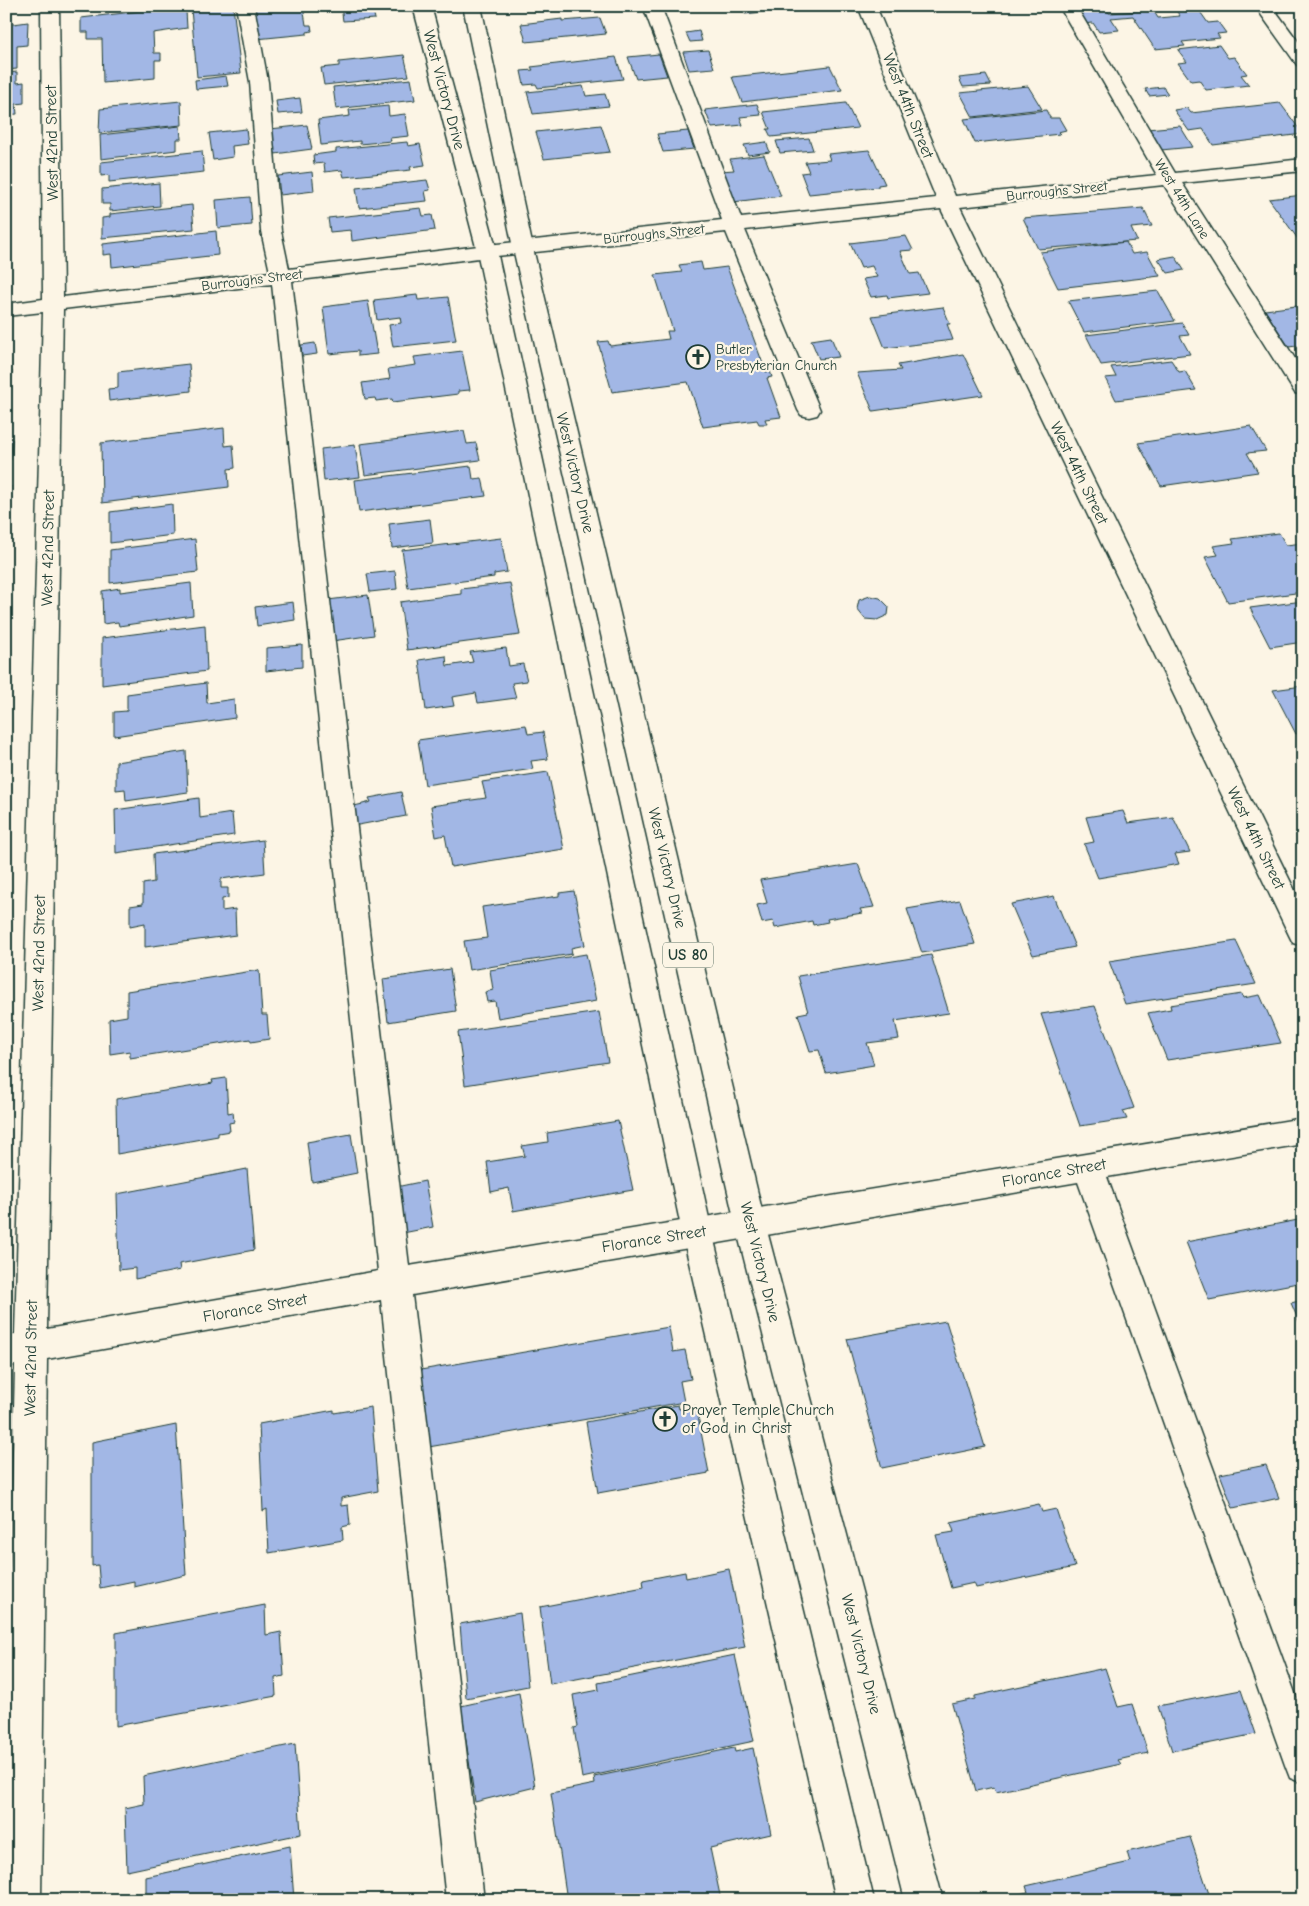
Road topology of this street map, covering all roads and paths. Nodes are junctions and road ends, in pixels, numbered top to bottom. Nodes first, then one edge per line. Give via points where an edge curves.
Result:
1 (50, 6) edge
2 (245, 6) edge
3 (422, 6) edge
4 (472, 6) edge
5 (652, 6) edge
6 (867, 6) edge
7 (1067, 6) edge
8 (1263, 6) edge
9 (1303, 61) edge
10 (1303, 165) edge
11 (1169, 178) junction
12 (948, 203) junction
13 (734, 226) junction
14 (523, 248) junction
15 (487, 251) junction
16 (281, 277) junction
17 (53, 304) junction
18 (6, 310) edge
19 (1303, 388) edge
20 (809, 410) dead end
21 (1303, 935) edge
22 (1303, 1131) edge
23 (1088, 1167) junction
24 (750, 1223) junction
25 (697, 1232) junction
26 (395, 1284) junction
27 (18, 1349) edge
28 (1303, 1765) edge
29 (22, 1900) edge
30 (465, 1900) edge
31 (855, 1900) edge
32 (924, 1900) edge

1 - 17 street, West 42nd Street
2 - 16 street via 259,82 272,231
3 - 15 street, West Victory Drive / US 80
4 - 14 street, West Victory Drive / US 80
5 - 13 street
6 - 12 street, West 44th Street
7 - 11 street, West 44th Lane
8 - 9 street
10 - 11 street, Burroughs Street
11 - 12 street, Burroughs Street
11 - 19 street, West 44th Lane
12 - 13 street, Burroughs Street
12 - 21 street, West 44th Street
13 - 14 street, Burroughs Street
13 - 20 street
14 - 15 street, Burroughs Street
14 - 24 street, West Victory Drive / US 80
15 - 16 street, Burroughs Street
15 - 25 street, West Victory Drive / US 80
16 - 17 street, Burroughs Street
16 - 26 street
17 - 18 street, Burroughs Street
17 - 27 street, West 42nd Street
22 - 23 street, Florance Street
23 - 24 street, Florance Street
23 - 28 street
24 - 25 street, Florance Street
24 - 32 street, West Victory Drive / US 80
25 - 26 street, Florance Street
25 - 31 street, West Victory Drive / US 80
26 - 27 street, Florance Street
26 - 30 street
27 - 29 street, West 42nd Street

